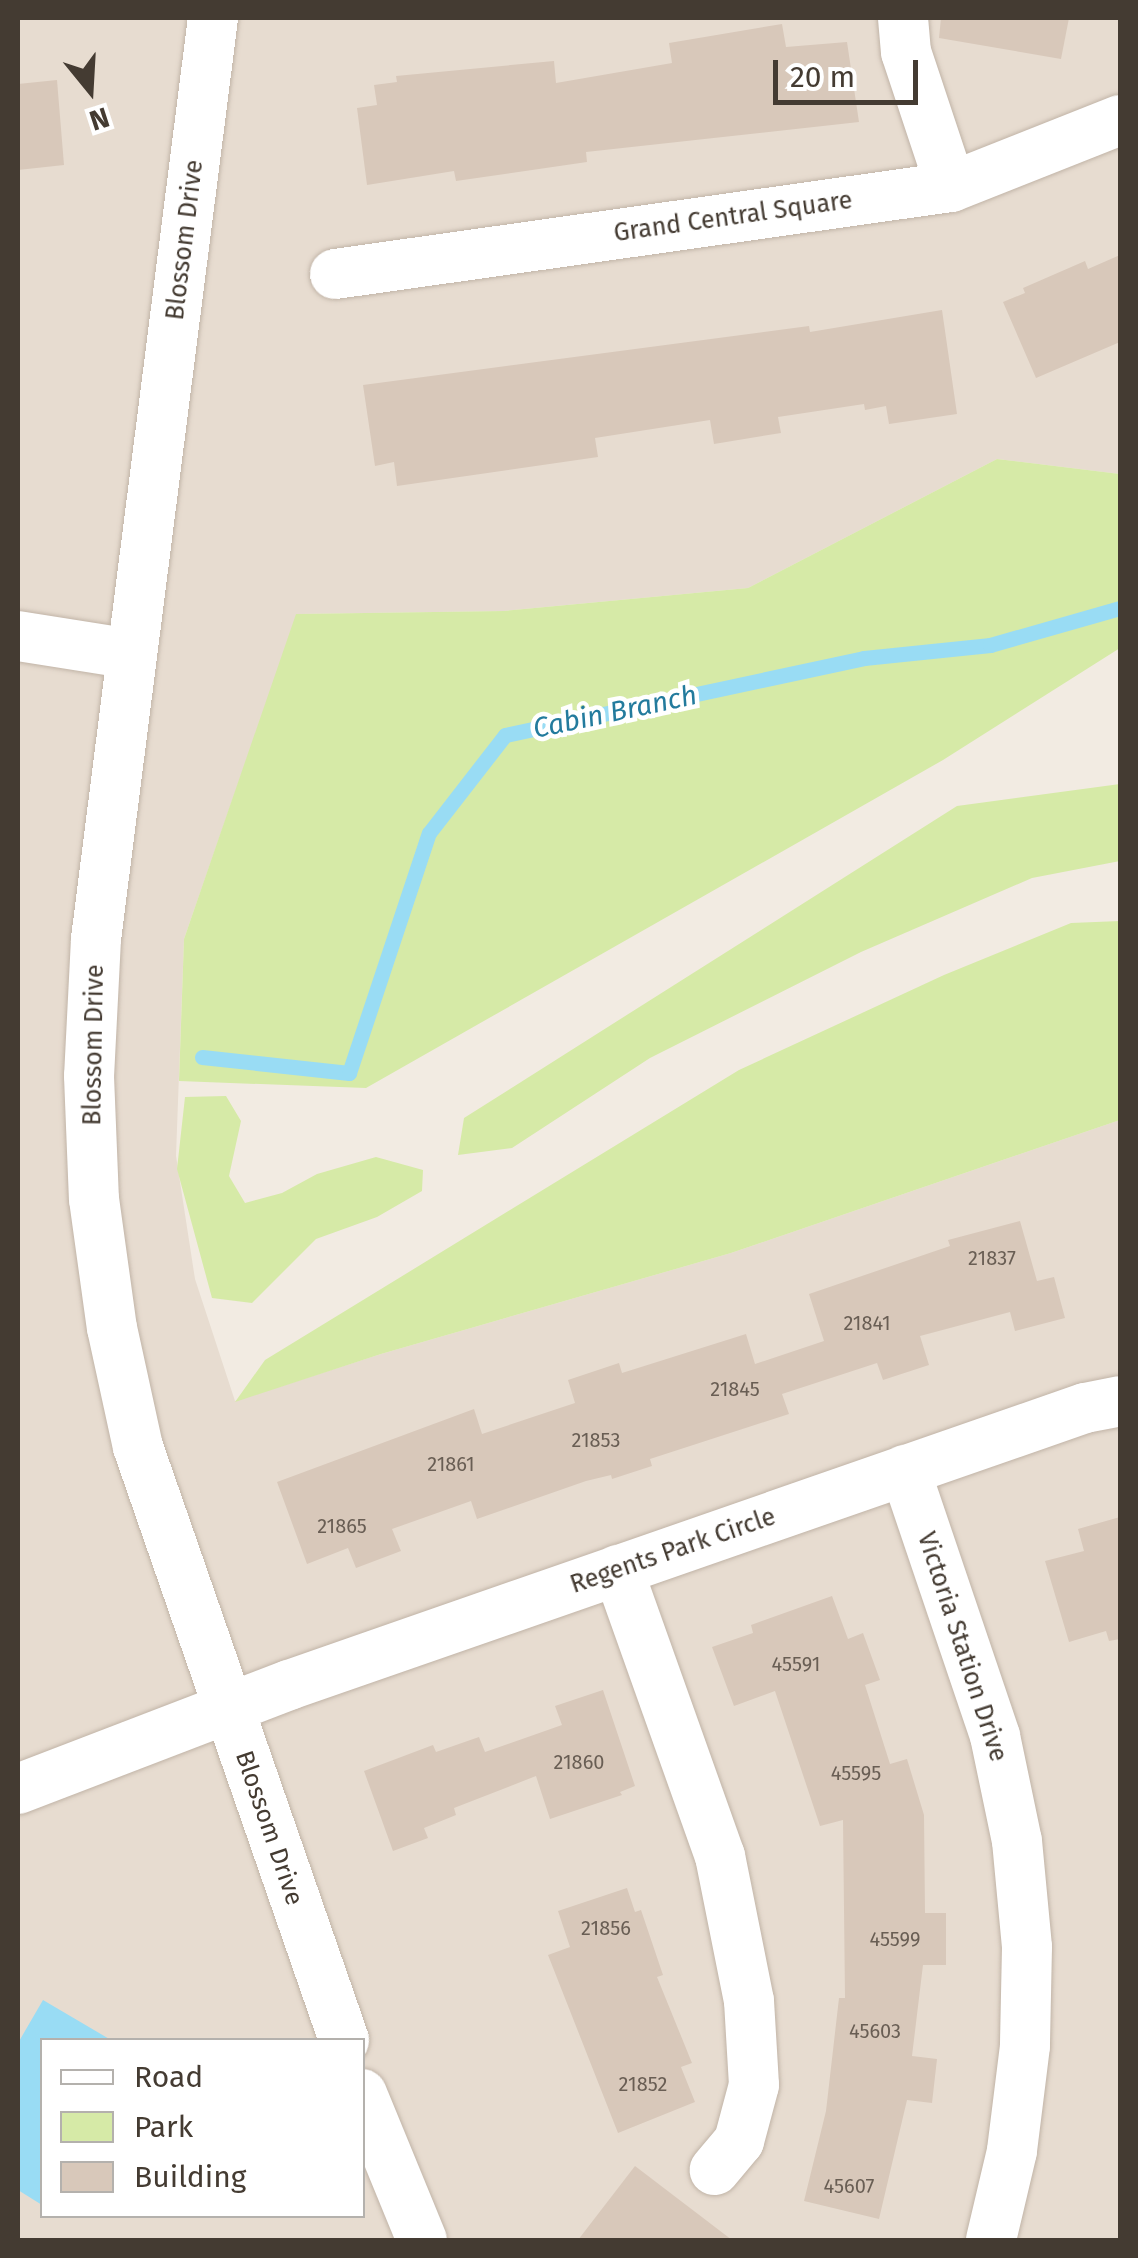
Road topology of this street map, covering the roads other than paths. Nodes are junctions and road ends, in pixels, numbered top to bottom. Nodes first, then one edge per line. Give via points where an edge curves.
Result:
1 (213, 18) edge
2 (903, 18) edge
3 (1120, 120) edge
4 (951, 186) junction
5 (335, 274) dead end
6 (18, 636) edge
7 (132, 654) junction
8 (1120, 1401) edge
9 (905, 1470) junction
10 (618, 1570) junction
11 (227, 1708) junction
12 (18, 1789) edge
13 (343, 2038) edge
14 (365, 2101) edge
15 (715, 2170) dead end
16 (422, 2240) edge
17 (991, 2240) edge

1 - 7 street, Blossom Drive
2 - 4 street via 906,52
3 - 4 street, Grand Central Square
4 - 5 street, Grand Central Square
6 - 7 street
7 - 11 street, Blossom Drive via 96,939 89,1076 94,1199 138,1446
8 - 9 street, Regents Park Circle
9 - 10 street, Regents Park Circle
9 - 17 street, Victoria Station Drive via 995,1736 1017,1841 1027,1947 1026,2046
10 - 11 street, Regents Park Circle
10 - 15 street via 720,1856 749,2002 754,2085 739,2141
11 - 12 street, Regents Park Circle
11 - 13 street, Blossom Drive
14 - 16 street

